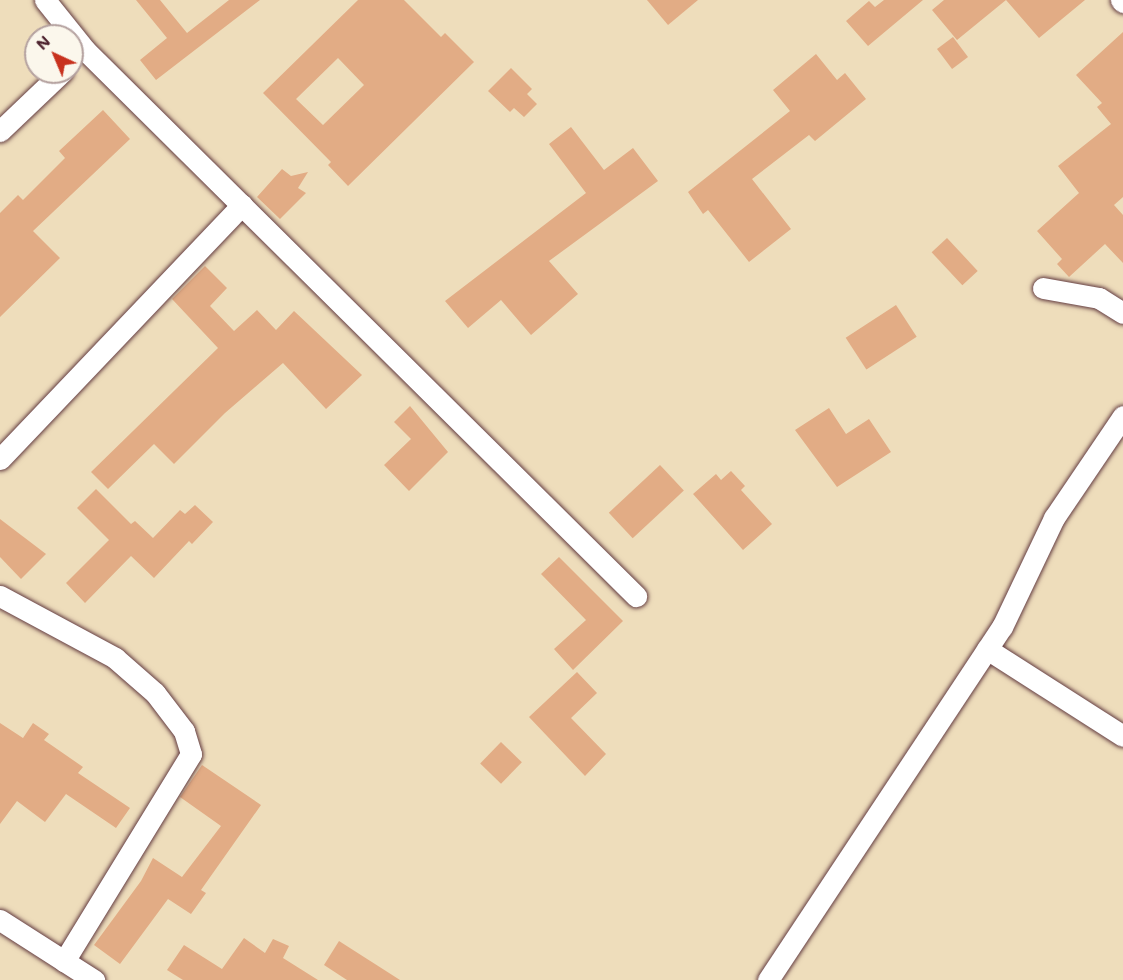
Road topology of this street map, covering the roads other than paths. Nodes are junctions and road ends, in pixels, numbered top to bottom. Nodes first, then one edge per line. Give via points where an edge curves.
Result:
1 (49, 1) edge
2 (62, 24) edge
3 (84, 61) edge
4 (49, 84) edge
5 (0, 131) edge
6 (242, 205) junction
7 (1043, 288) dead end
8 (1123, 313) edge
9 (1123, 416) edge
10 (0, 459) edge
11 (0, 596) edge
12 (636, 596) dead end
13 (987, 649) junction
14 (1123, 736) edge
15 (0, 920) edge
16 (64, 961) junction
17 (94, 980) edge
18 (768, 980) edge

1 - 2 street
3 - 6 street
4 - 5 street
6 - 10 street
6 - 12 street
7 - 8 street via 1099,298
9 - 13 street via 1054,518 1002,627
11 - 16 street via 115,657 155,693 184,731 191,754
13 - 14 street
13 - 18 street
15 - 16 street
16 - 17 street

